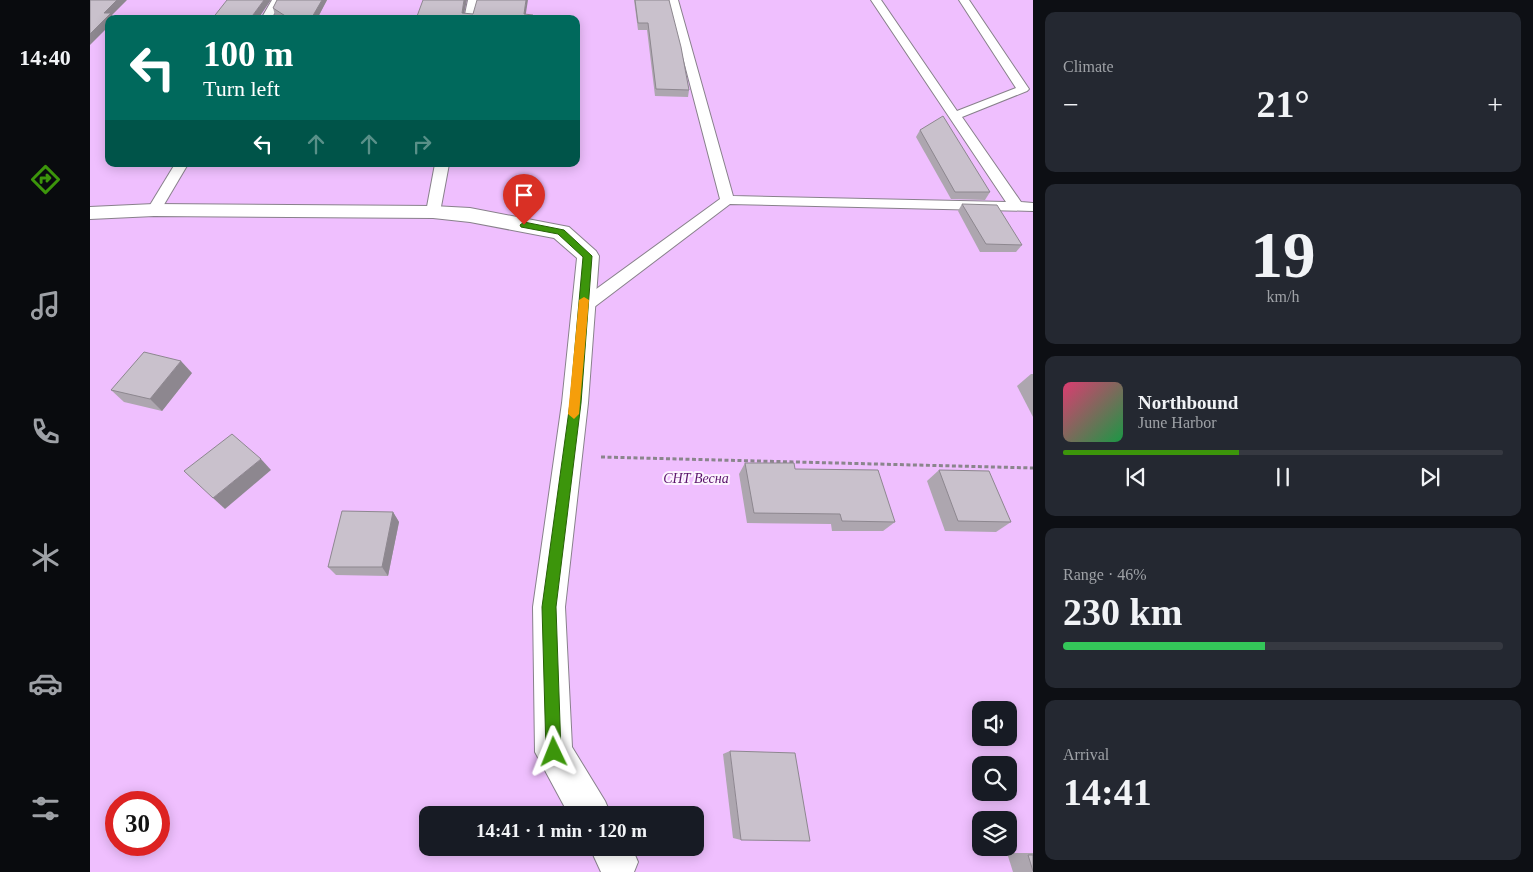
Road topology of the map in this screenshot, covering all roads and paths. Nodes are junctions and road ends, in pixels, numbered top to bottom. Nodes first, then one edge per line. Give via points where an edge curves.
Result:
1 (278, 0) edge
2 (473, 0) edge
3 (673, 0) edge
4 (876, 0) edge
5 (964, 0) edge
6 (269, 15) edge
7 (470, 15) edge
8 (955, 116) junction
9 (179, 167) edge
10 (441, 167) edge
11 (727, 200) junction
12 (1016, 206) junction
13 (1033, 207) edge
14 (154, 210) junction
15 (433, 212) junction
16 (90, 213) edge
17 (583, 307) junction
18 (568, 456) junction
19 (1033, 468) edge
20 (586, 806) edge

1 - 6 lane
2 - 7 lane
3 - 11 lane
4 - 8 lane
5 - 8 lane via 1023,88
8 - 12 lane
9 - 14 lane
10 - 15 lane
11 - 12 lane
11 - 17 lane
12 - 13 lane
14 - 15 street
14 - 16 street
15 - 17 street via 470,215 561,232 588,256
17 - 18 street
18 - 19 path
18 - 20 street via 549,607 554,752

